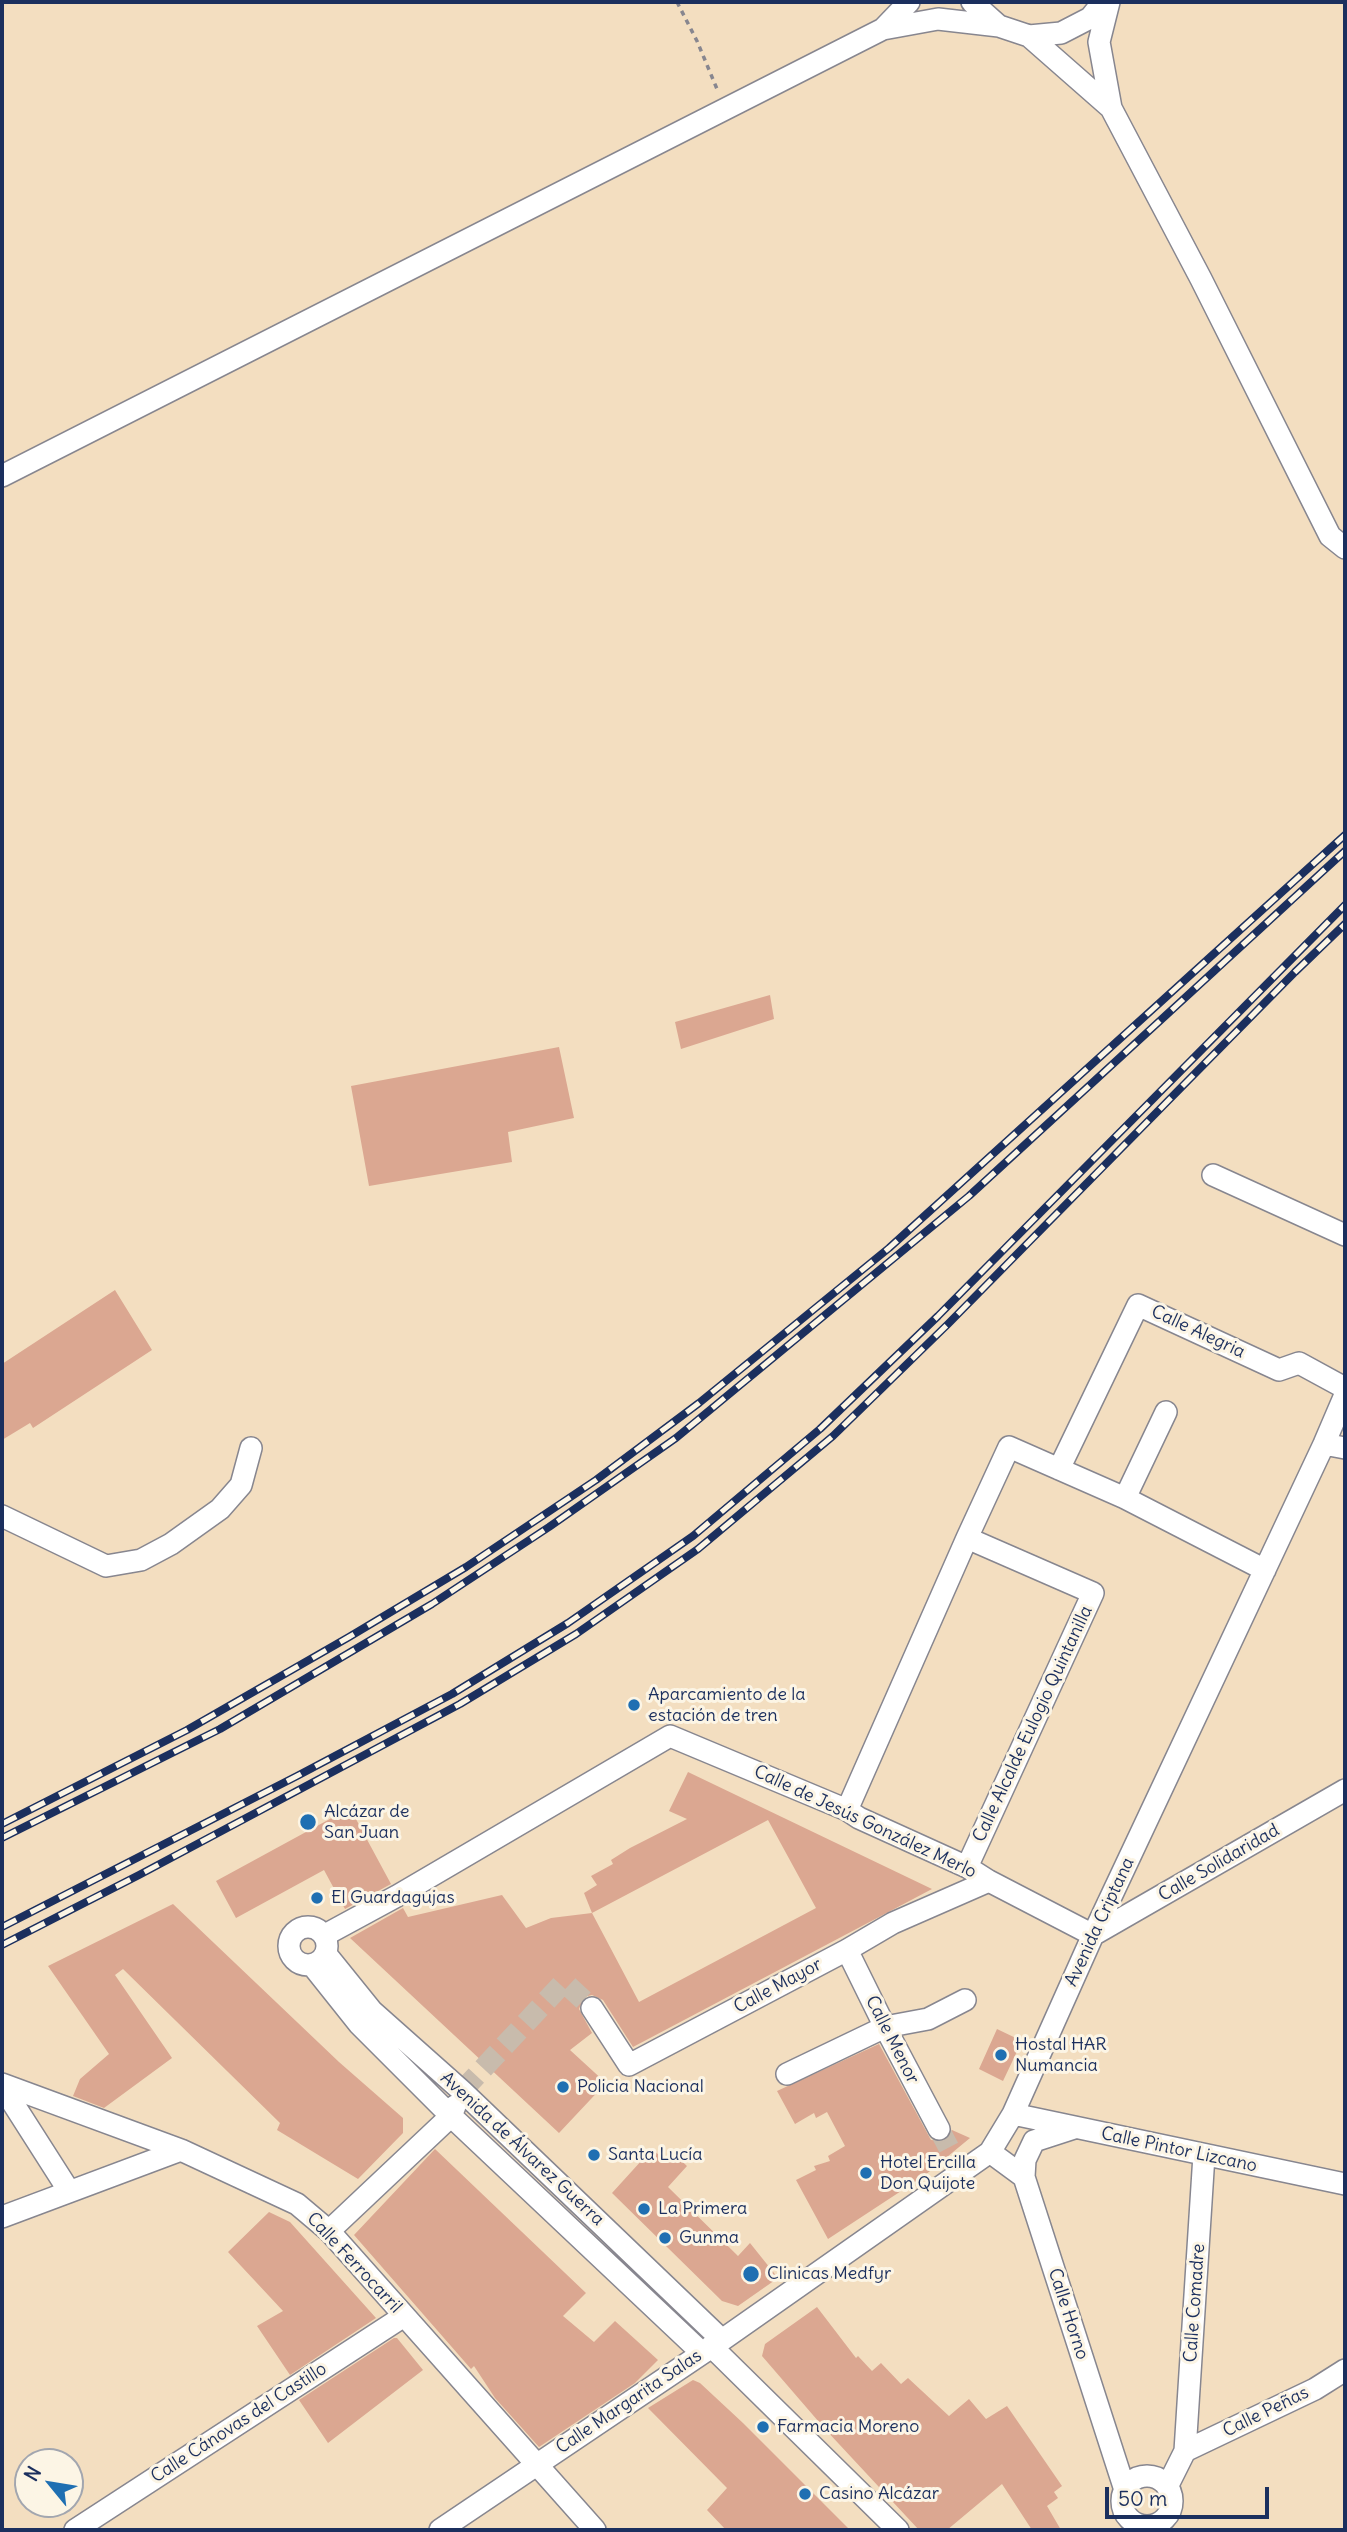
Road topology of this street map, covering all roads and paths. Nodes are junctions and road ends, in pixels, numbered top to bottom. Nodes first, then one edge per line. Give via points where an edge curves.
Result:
1 (677, 2) edge
2 (909, 2) edge
3 (972, 2) edge
4 (1106, 2) edge
5 (999, 26) junction
6 (883, 29) junction
7 (1029, 36) junction
8 (1111, 108) junction
9 (725, 109) junction
10 (2, 477) edge
11 (1345, 548) edge
12 (1213, 1175) dead end
13 (1345, 1235) edge
14 (1345, 1388) edge
15 (1345, 1395) edge
16 (1166, 1412) dead end
17 (1335, 1446) edge
18 (251, 1448) dead end
19 (1059, 1469) junction
20 (1125, 1498) junction
21 (2, 1517) edge
22 (967, 1538) junction
23 (1265, 1570) junction
24 (1345, 1790) edge
25 (847, 1810) junction
26 (967, 1867) junction
27 (989, 1881) junction
28 (1093, 1935) junction
29 (848, 1950) junction
30 (321, 1951) junction
31 (965, 2000) dead end
32 (592, 2008) tunnel mouth
33 (885, 2027) junction
34 (787, 2074) dead end
35 (2, 2085) edge
36 (462, 2091) junction
37 (1013, 2115) junction
38 (451, 2116) junction
39 (1076, 2128) junction
40 (939, 2129) tunnel mouth
41 (181, 2150) junction
42 (990, 2152) junction
43 (1204, 2155) junction
44 (1024, 2177) junction
45 (1345, 2184) edge
46 (69, 2192) junction
47 (2, 2217) edge
48 (329, 2231) junction
49 (404, 2316) junction
50 (711, 2346) junction
51 (1345, 2370) edge
52 (1185, 2451) junction
53 (537, 2465) junction
54 (1167, 2487) junction
55 (1125, 2490) junction
56 (1147, 2527) edge
57 (75, 2530) edge
58 (440, 2530) edge
59 (594, 2530) edge
60 (898, 2530) edge

1 - 9 path
2 - 6 street
3 - 5 street
4 - 7 street via 1090,18 1061,33
4 - 8 street via 1099,42
5 - 6 street via 938,19
5 - 7 street
6 - 9 street
7 - 8 street
8 - 11 street via 1330,536
9 - 10 street
12 - 13 street
14 - 19 street, Calle Alegria via 1299,1363 1279,1370 1139,1305
15 - 17 street, Avenida Criptana
16 - 20 street
17 - 23 street, Avenida Criptana
18 - 21 street via 241,1485 220,1509 141,1560 106,1566
19 - 20 street
19 - 22 street via 1009,1447
20 - 23 street
22 - 25 street
22 - 26 street, Calle Alcalde Eulogio Quintanilla via 1093,1593
23 - 28 street, Avenida Criptana
24 - 28 street, Calle Solidaridad
25 - 26 street, Calle de Jesús González Merlo
25 - 30 street, Calle de Jesús González Merlo via 670,1736 397,1896
26 - 27 street, Calle de Jesús González Merlo
27 - 28 street, Calle de Jesús González Merlo
27 - 29 street, Calle Mayor via 893,1923
28 - 37 street, Avenida Criptana
29 - 32 street, Calle Mayor via 629,2065
29 - 33 street, Calle Menor
30 - 36 street, Avenida de Álvarez Guerra via 372,2011
30 - 38 street, Avenida de Álvarez Guerra via 359,2024
31 - 33 street via 928,2019
33 - 34 street
33 - 40 street, Calle Menor
35 - 41 street, Calle Ferrocarril
35 - 46 street, Calle Ferrocarril
36 - 38 street
36 - 50 street, Avenida de Álvarez Guerra
37 - 39 street, Calle Pintor Lizcano
37 - 42 street, Avenida Criptana
38 - 48 street
38 - 50 street, Avenida de Álvarez Guerra
39 - 43 street, Calle Pintor Lizcano
39 - 44 street via 1034,2141 1025,2160
41 - 46 street
41 - 48 street, Calle Ferrocarril via 297,2204
42 - 44 street
42 - 50 street, Avenida Criptana via 957,2163
43 - 45 street, Calle Pintor Lizcano
43 - 52 street, Calle Comadre
44 - 55 street, Calle Horno
46 - 47 street
48 - 49 street, Calle Ferrocarril
49 - 53 street, Calle Ferrocarril
49 - 57 street, Calle Cánovas del Castillo
50 - 53 street, Calle Margarita Salas
50 - 60 street
51 - 52 street, Calle Peñas
52 - 54 street
53 - 58 street, Calle Margarita Salas
53 - 59 street, Calle Ferrocarril
54 - 55 street via 1145,2477
54 - 56 street via 1170,2511
55 - 56 street via 1125,2513

